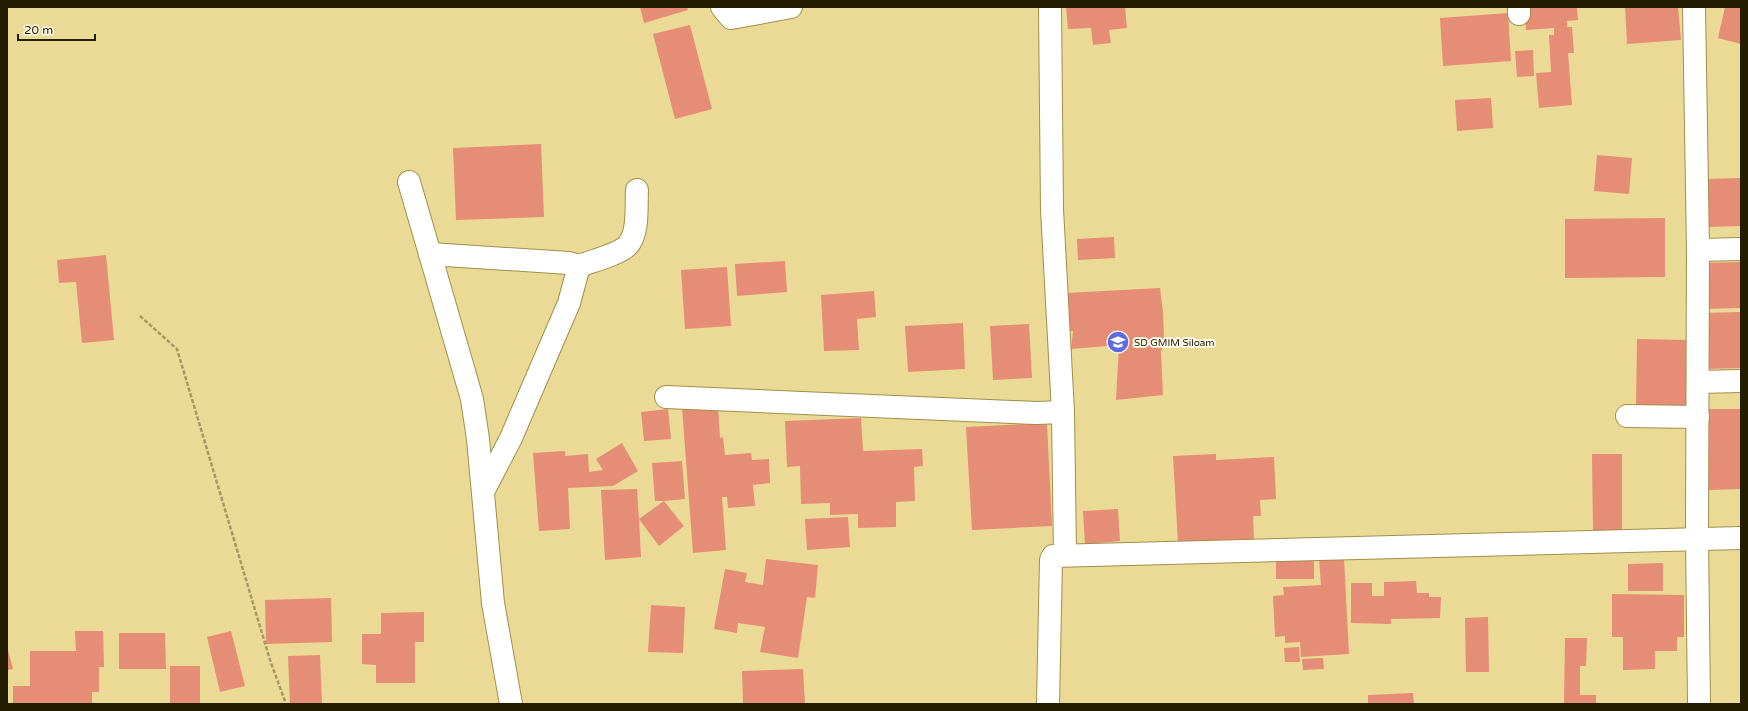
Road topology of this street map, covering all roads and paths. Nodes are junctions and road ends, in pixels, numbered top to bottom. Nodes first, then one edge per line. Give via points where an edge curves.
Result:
1 (722, 7) edge
2 (791, 7) edge
3 (1050, 7) edge
4 (1694, 7) edge
5 (409, 182) dead end
6 (637, 190) dead end
7 (1741, 249) edge
8 (1698, 250) junction
9 (430, 254) junction
10 (580, 266) junction
11 (140, 316) dead end
12 (1741, 381) edge
13 (1698, 382) junction
14 (666, 397) dead end
15 (1063, 412) junction
16 (1627, 416) dead end
17 (1698, 417) junction
18 (484, 490) junction
19 (1697, 538) junction
20 (1741, 538) edge
21 (1065, 555) junction
22 (286, 704) edge
23 (511, 704) edge
24 (1048, 704) edge
25 (1699, 704) edge

1 - 2 street via 731,18
3 - 15 street via 1052,209
4 - 8 street
5 - 9 street
6 - 10 street via 635,224 627,246
7 - 8 street
8 - 13 street
9 - 10 street
9 - 18 street via 472,399
10 - 18 street via 566,310 511,438
11 - 22 path via 177,349 270,660
12 - 13 street
13 - 17 street
14 - 15 street via 1028,413
15 - 21 street
16 - 17 street
17 - 19 street
18 - 23 street via 494,603
19 - 20 street
19 - 21 street
19 - 25 street
21 - 24 street via 1053,556 1051,560

